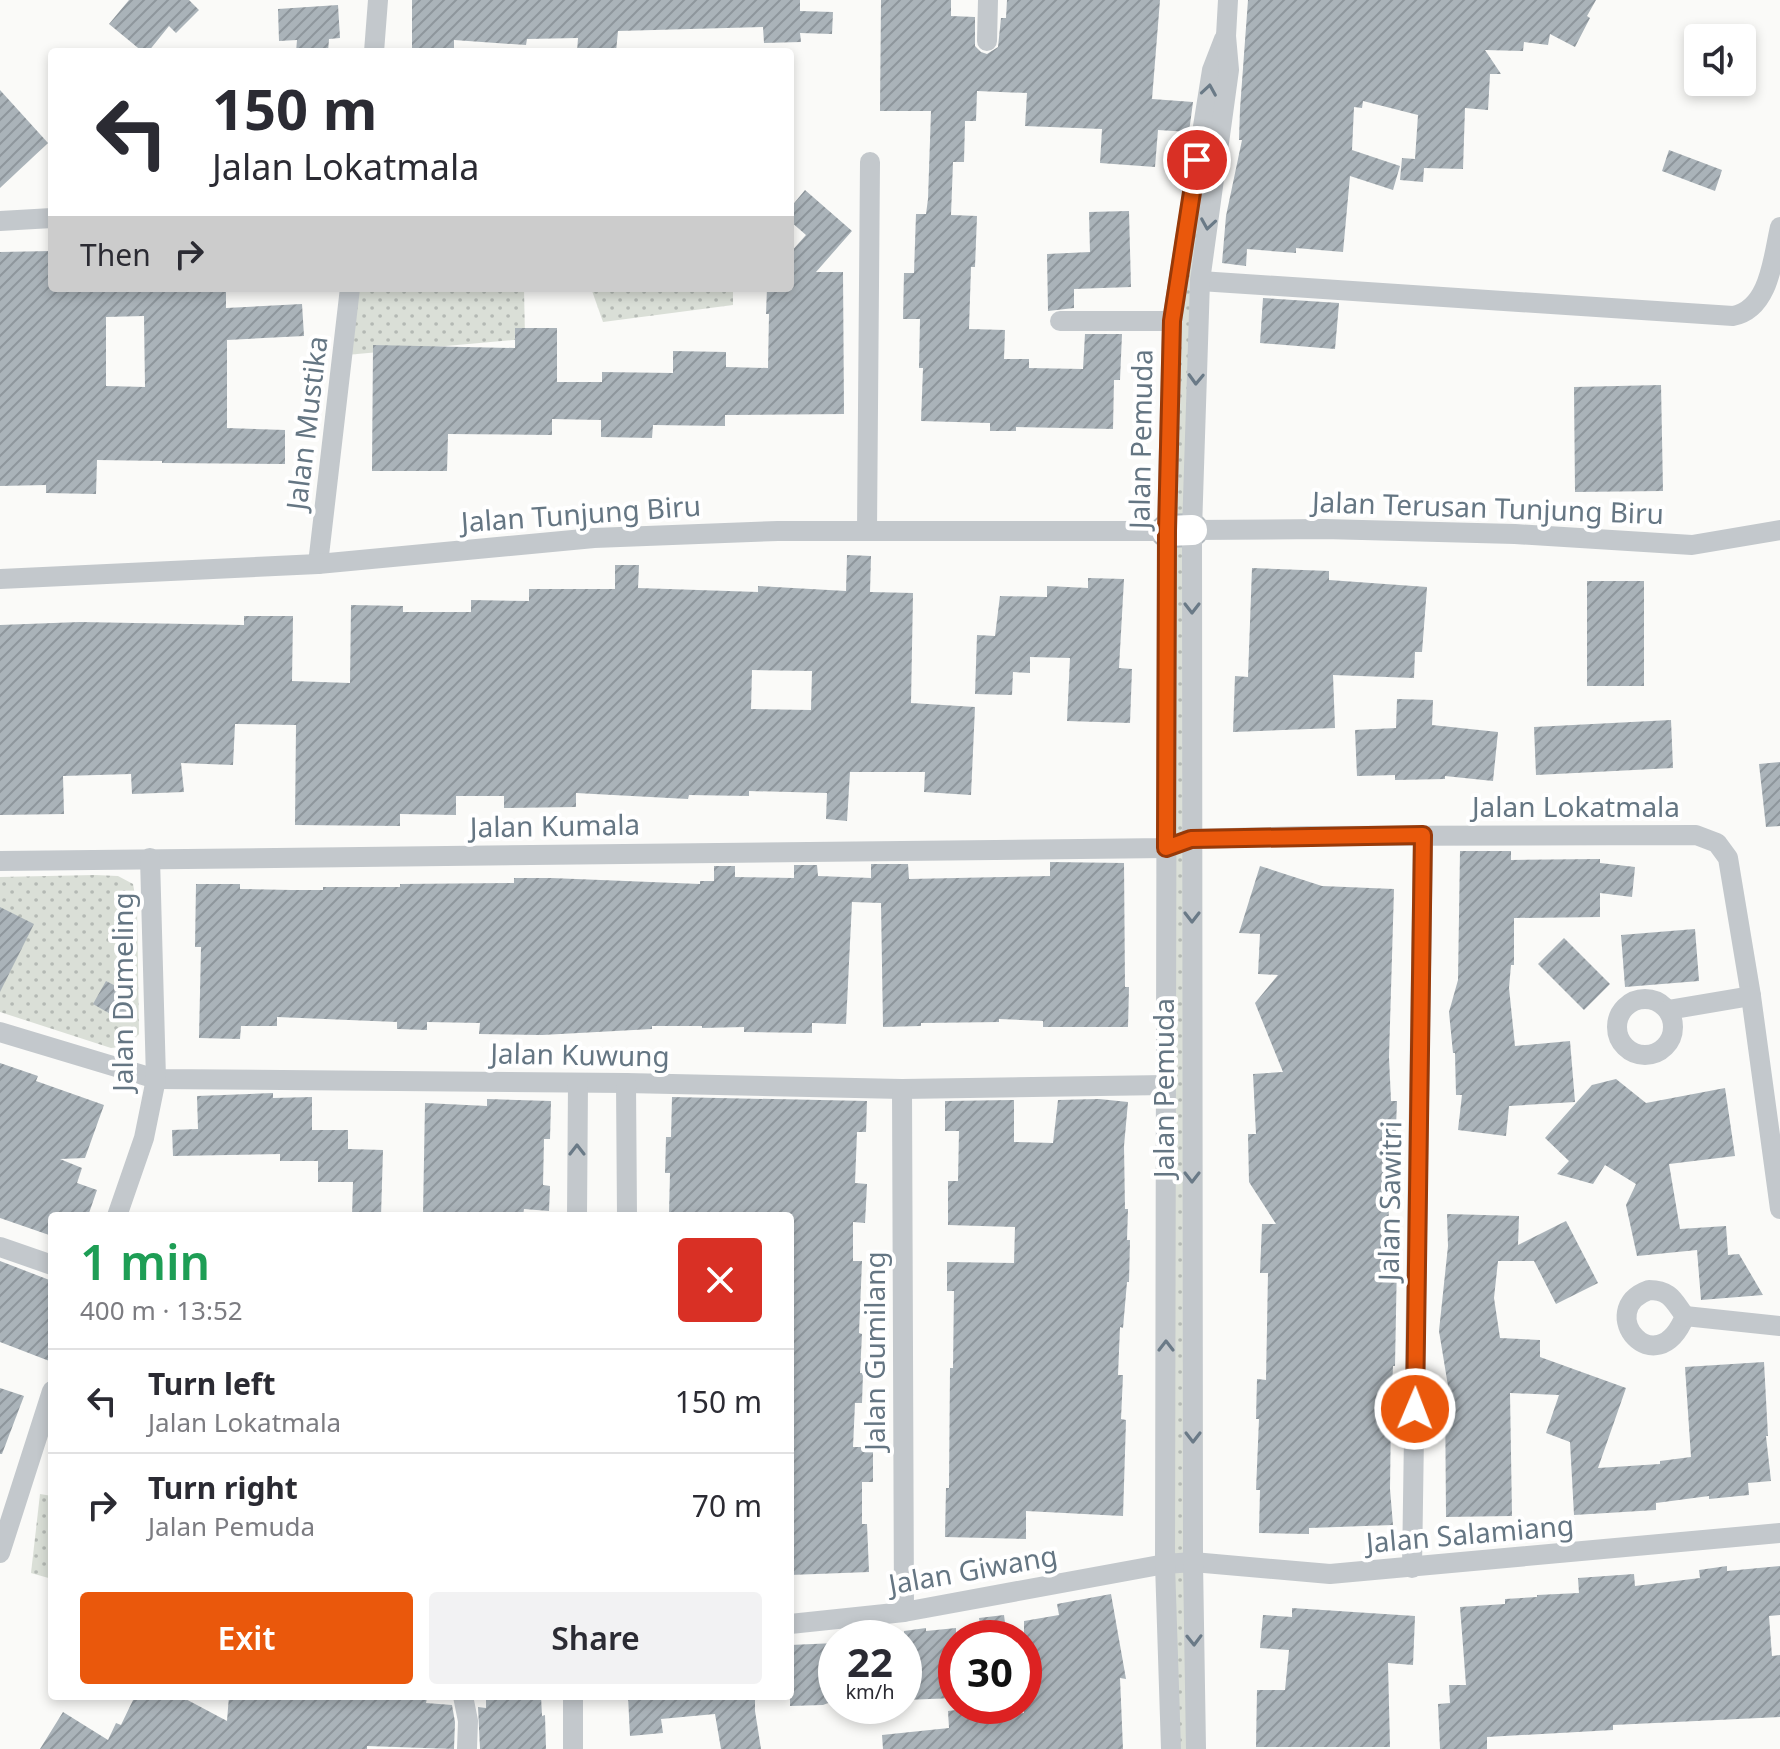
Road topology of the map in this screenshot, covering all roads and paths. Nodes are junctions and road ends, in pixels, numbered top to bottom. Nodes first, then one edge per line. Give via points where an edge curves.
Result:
1 (378, 0) edge
2 (988, 0) edge
3 (1228, 0) edge
4 (1226, 36) junction
5 (987, 41) dead end
6 (374, 48) edge
7 (870, 162) dead end
8 (48, 218) edge
9 (0, 221) edge
10 (1780, 227) edge
11 (1200, 281) junction
12 (350, 292) edge
13 (1060, 321) dead end
14 (1172, 321) junction
15 (1780, 530) edge
16 (867, 531) junction
17 (1179, 531) junction
18 (318, 564) junction
19 (0, 579) edge
20 (1423, 835) junction
21 (1191, 839) junction
22 (1110, 848) joint
23 (1166, 848) junction
24 (150, 858) junction
25 (0, 861) edge
26 (1751, 996) junction
27 (1668, 1010) dead end
28 (0, 1032) edge
29 (156, 1079) junction
30 (578, 1083) junction
31 (626, 1083) junction
32 (1166, 1085) junction
33 (902, 1089) junction
34 (1779, 1195) edge
35 (118, 1212) edge
36 (577, 1212) edge
37 (627, 1212) edge
38 (0, 1247) edge
39 (48, 1264) edge
40 (1685, 1316) dead end
41 (1780, 1326) edge
42 (48, 1403) edge
43 (1780, 1533) edge
44 (0, 1553) edge
45 (1193, 1562) junction
46 (1165, 1564) junction
47 (1412, 1568) junction
48 (904, 1612) junction
49 (794, 1624) edge
50 (464, 1700) edge
51 (573, 1700) edge
52 (467, 1749) edge
53 (573, 1749) edge
54 (1171, 1749) edge
55 (1196, 1749) edge

1 - 6 street
2 - 5 street
3 - 4 street
4 -> 11 street, Jalan Pemuda via 1229,70
14 -> 4 street, Jalan Pemuda via 1212,70
7 - 16 street
8 - 9 street
10 - 11 street via 1766,284 1755,304 1733,316
11 -> 17 street, Jalan Pemuda
12 - 18 street, Jalan Mustika
13 - 14 street
14 - 17 street, Jalan Pemuda
15 - 17 street, Jalan Terusan Tunjung Biru via 1692,545 1515,534
16 - 17 street, Jalan Tunjung Biru
16 - 18 street, Jalan Tunjung Biru via 594,538
17 -> 21 street, Jalan Pemuda
17 - 23 street, Jalan Pemuda
18 - 19 street, Jalan Tunjung Biru
20 - 21 street, Jalan Lokatmala
20 - 26 street, Jalan Lokatmala via 1696,835 1717,843 1728,858
20 - 47 street, Jalan Sawitri
21 - 23 street, Jalan Lokatmala
21 -> 45 street, Jalan Pemuda
22 - 23 street, Jalan Lokatmala
22 - 24 street, Jalan Kumala
23 - 32 street, Jalan Pemuda
24 - 25 street, Jalan Kumala
24 - 29 street, Jalan Dumeling
26 - 27 street
26 - 34 street, Jalan Lokatmala
28 - 29 street, Jalan Kuwung
29 - 30 street, Jalan Kuwung
29 - 35 street, Jalan Dumeling via 144,1138
30 - 31 street, Jalan Kuwung
36 -> 30 street
31 - 33 street, Jalan Kuwung
31 - 37 street
32 - 33 street, Jalan Kuwung
46 -> 32 street, Jalan Pemuda
33 - 48 street, Jalan Gumilang
38 - 39 street
40 - 41 street
42 - 44 street
43 - 47 street, Jalan Salamiang
45 - 46 street, Jalan Salamiang
45 - 47 street, Jalan Salamiang via 1330,1574
45 -> 55 street, Jalan Pemuda
46 - 48 street, Jalan Giwang
46 - 54 street, Jalan Pemuda
48 - 49 street, Jalan Giwang
50 - 52 street
51 - 53 street

